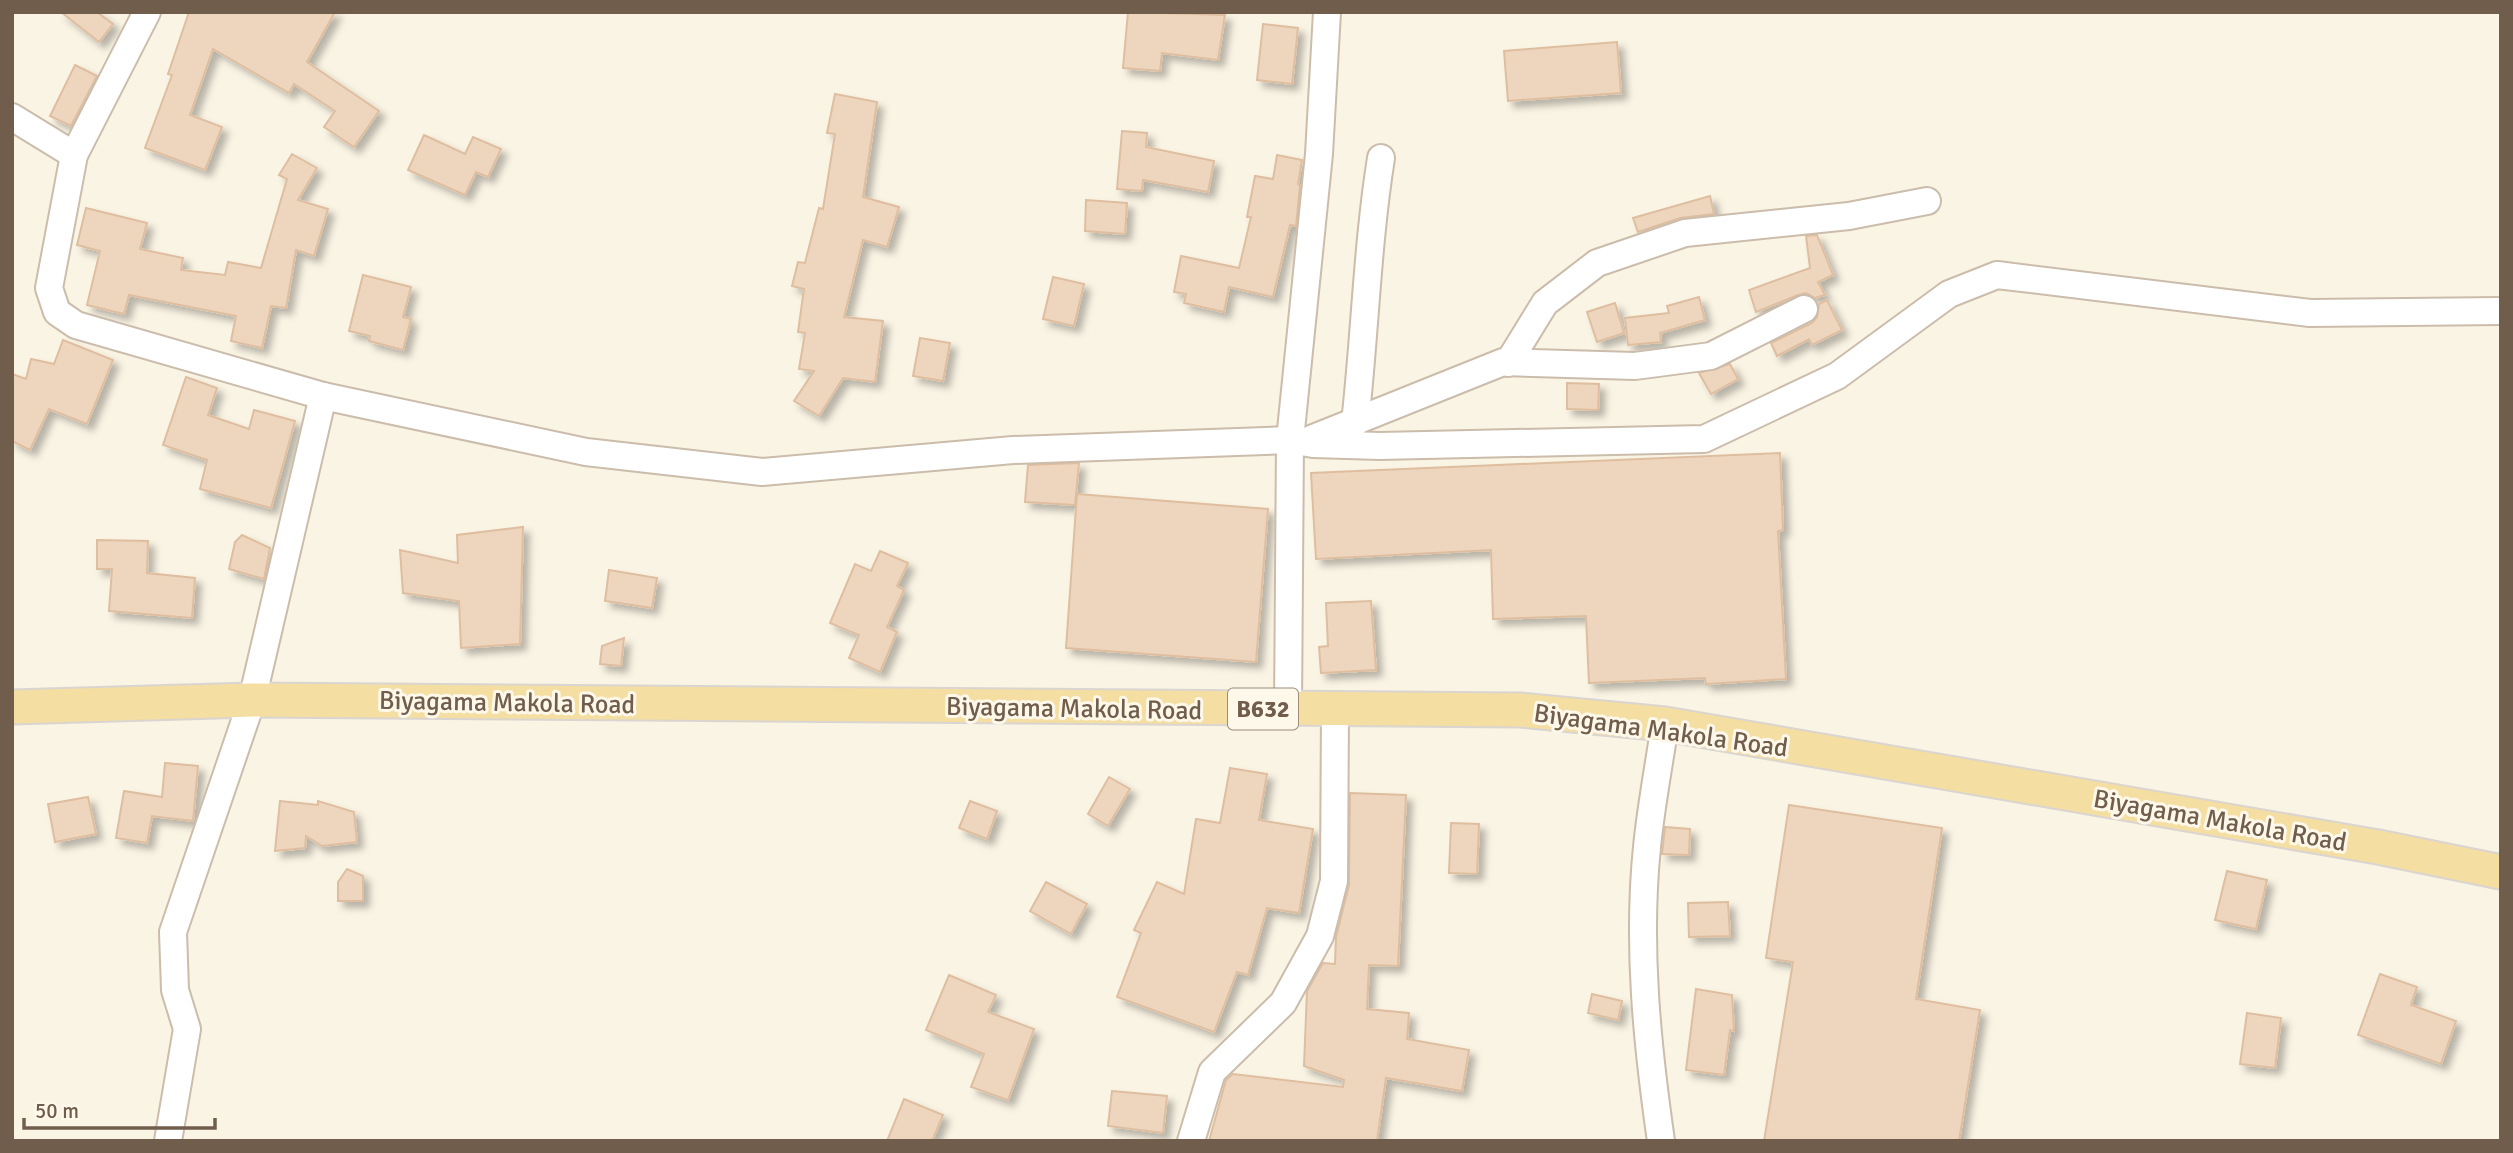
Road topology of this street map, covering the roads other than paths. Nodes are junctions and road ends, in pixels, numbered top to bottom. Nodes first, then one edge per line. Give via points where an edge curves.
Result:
1 (147, 12) edge
2 (1327, 12) edge
3 (12, 117) edge
4 (74, 155) junction
5 (1381, 158) dead end
6 (1927, 201) dead end
7 (1804, 309) dead end
8 (2501, 311) edge
9 (1508, 362) junction
10 (323, 396) junction
11 (1355, 423) junction
12 (1296, 441) junction
13 (252, 700) junction
14 (12, 707) edge
15 (1335, 709) junction
16 (1289, 710) junction
17 (1665, 724) junction
18 (2501, 872) edge
19 (168, 1141) edge
20 (1191, 1141) edge
21 (1661, 1141) edge

1 - 4 street
2 - 12 street
3 - 4 street
4 - 10 street via 49,288 57,312 65,320
5 - 11 street via 1371,219
6 - 9 street via 1849,216 1685,233 1597,264 1545,303
7 - 9 street via 1711,356 1635,366
8 - 12 street via 2310,313 1997,275 1948,294 1837,376 1704,439 1380,446
9 - 11 street
10 - 12 street via 586,452 762,472 1013,450
10 - 13 street
11 - 12 street
12 - 16 street
13 - 14 main road, Biyagama Makola Road / B632
13 - 16 main road, Biyagama Makola Road / B632
13 - 19 street via 173,932 176,990 187,1029
15 - 16 main road, Biyagama Makola Road / B632
15 - 17 main road, Biyagama Makola Road / B632 via 1520,710
15 - 20 street via 1334,881 1320,936 1283,1003 1212,1072
17 - 18 main road, Biyagama Makola Road / B632
17 - 21 street via 1647,847 1644,917 1647,1049

